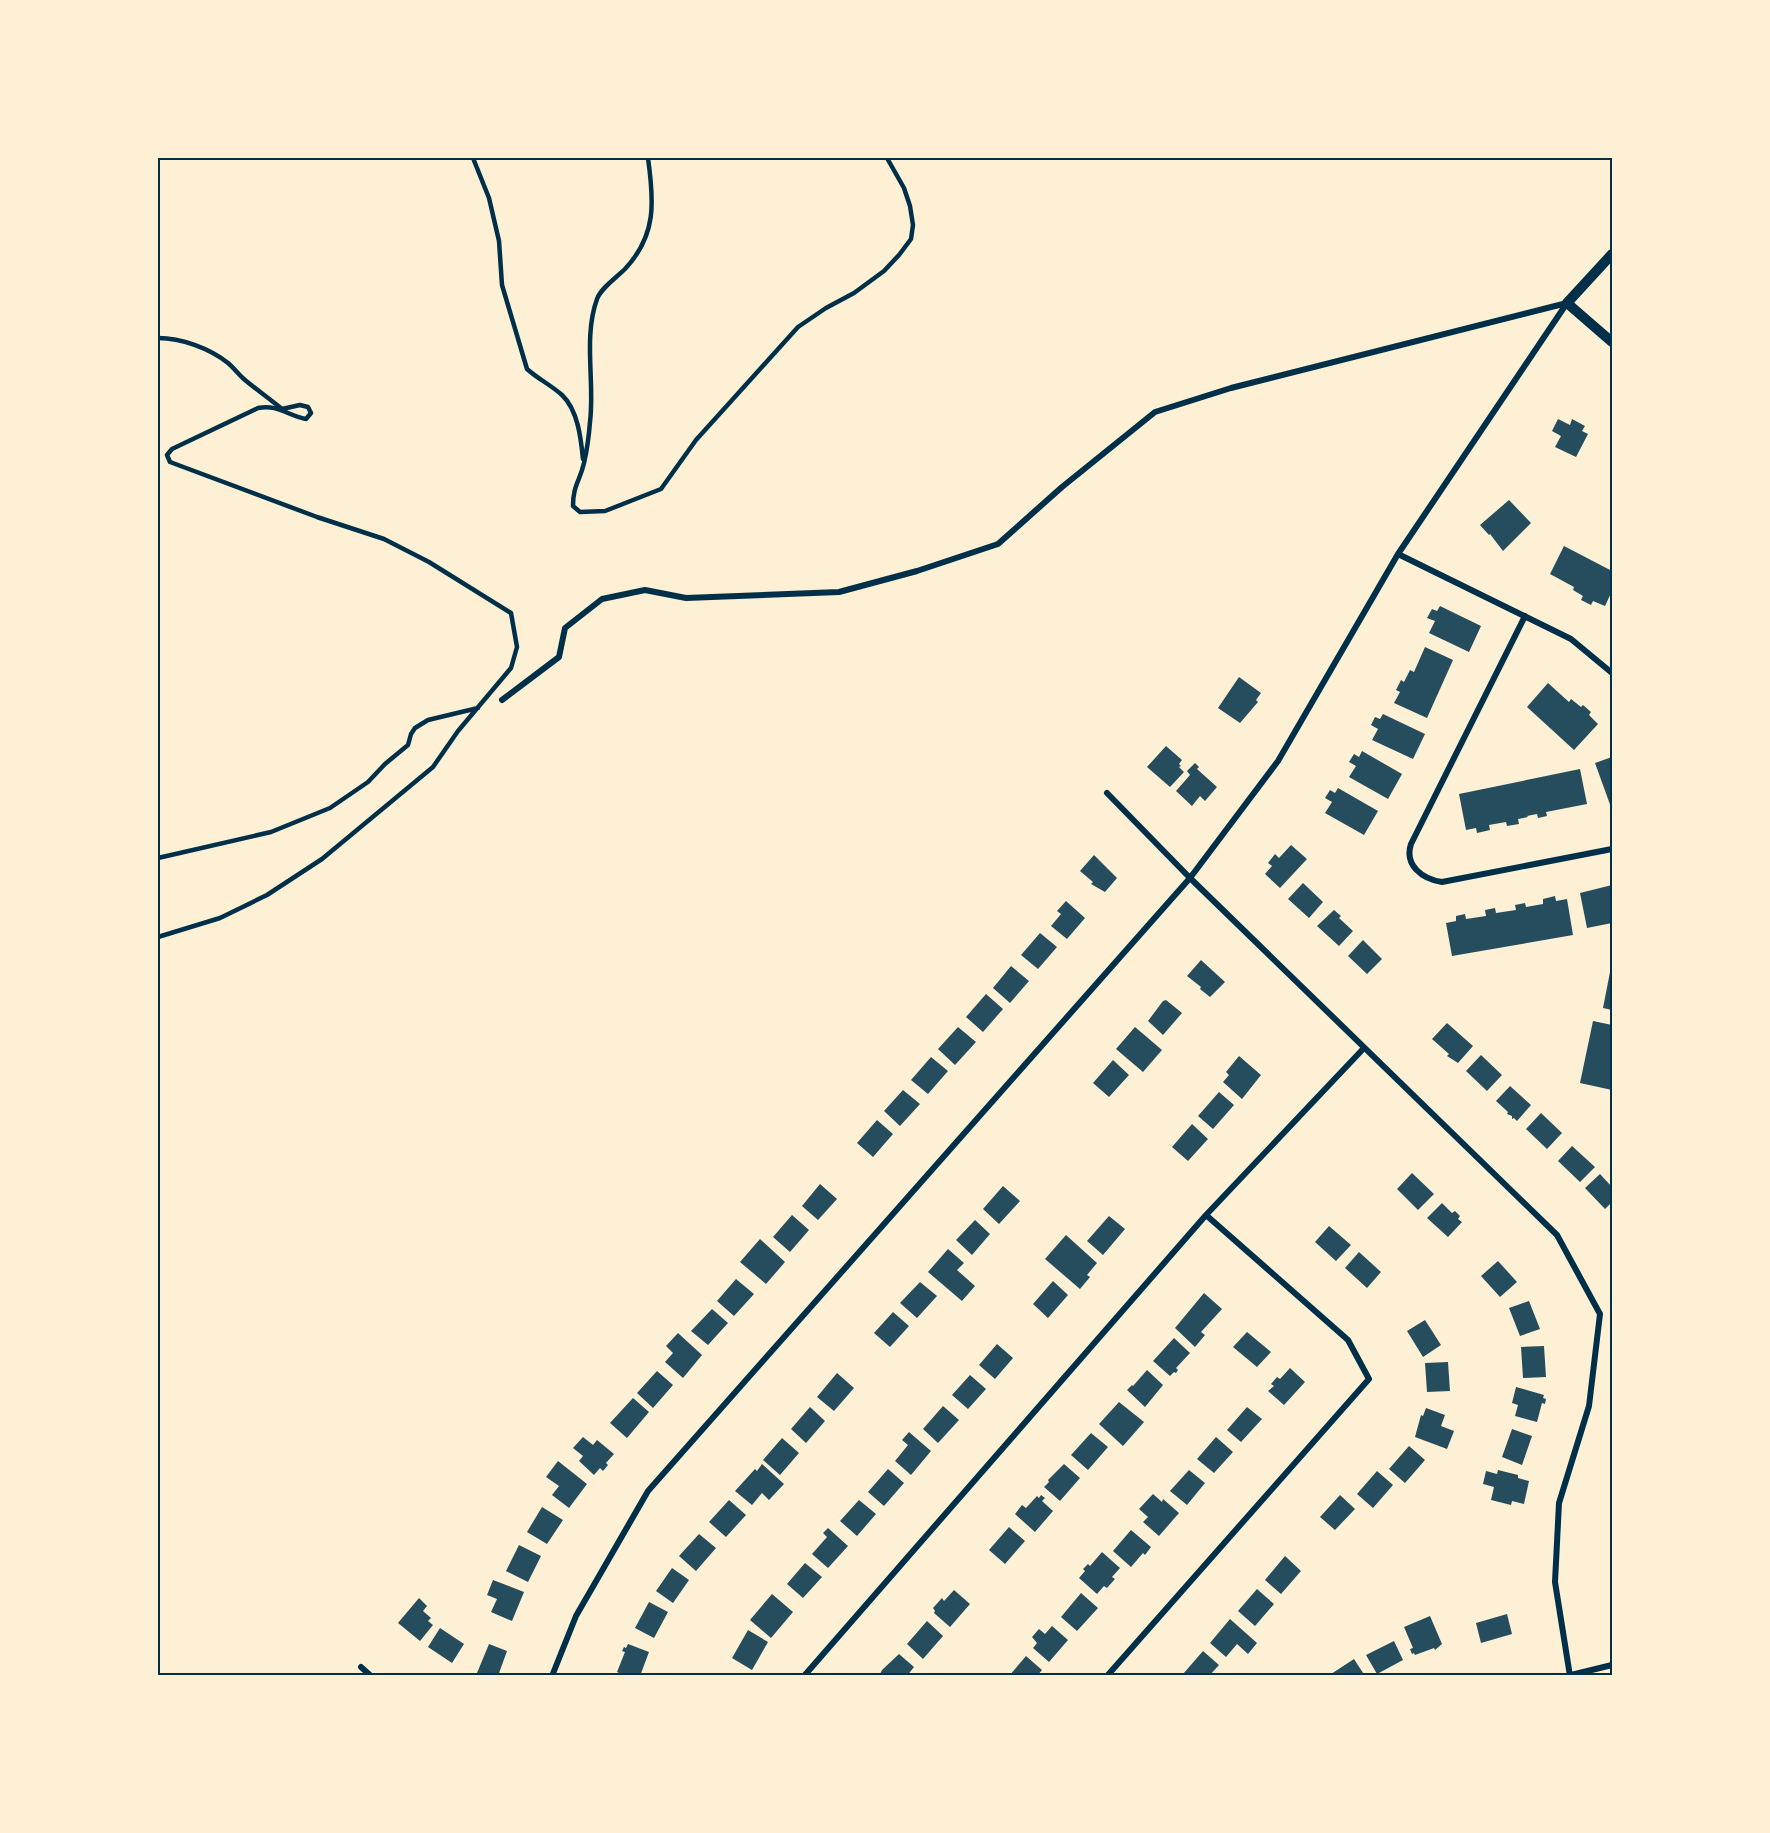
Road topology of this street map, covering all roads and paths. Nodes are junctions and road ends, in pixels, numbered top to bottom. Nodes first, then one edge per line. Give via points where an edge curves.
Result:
1 (473, 158) edge
2 (648, 158) edge
3 (887, 158) edge
4 (1612, 254) edge
5 (1568, 303) junction
6 (158, 339) edge
7 (1612, 342) edge
8 (584, 464) junction
9 (1398, 554) junction
10 (1525, 616) junction
11 (1612, 673) edge
12 (502, 700) dead end
13 (478, 708) junction
14 (1107, 793) dead end
15 (1612, 849) edge
16 (158, 858) edge
17 (1190, 878) junction
18 (158, 936) edge
19 (1365, 1048) junction
20 (1206, 1215) junction
21 (1612, 1665) edge
22 (360, 1667) dead end
23 (1569, 1675) edge
24 (371, 1676) edge
25 (552, 1676) edge
26 (804, 1676) edge
27 (1107, 1676) edge

1 - 8 lane via 489,198 499,241 502,285 527,369 562,395 571,409 580,434
2 - 8 lane via 652,206 646,240 598,297 591,326 590,419
3 - 8 lane via 904,188 913,225 911,239 891,263 854,293 798,327 696,440 661,489 605,511 580,512 573,506 573,490
4 - 5 street
5 - 7 street
5 - 9 street
5 - 12 street via 1231,388 1155,412 998,544 917,571 839,592 686,597 645,590 602,599 565,628 559,657
6 - 13 lane via 178,340 207,350 282,409 300,405 308,407 311,413 306,419 270,406 258,408 172,450 167,455 170,462 384,539 511,613 517,647 511,668
9 - 10 street
9 - 17 street via 1278,761
10 - 11 street via 1571,639
10 - 15 street via 1411,844 1410,863 1430,880 1442,882
13 - 16 lane via 428,720 415,728 408,745 368,782 330,808 271,832
13 - 18 lane via 433,767 322,859 267,896 220,918
14 - 17 street
17 - 19 street
17 - 25 street via 648,1491 576,1616
19 - 20 street
19 - 23 street via 1557,1235 1600,1314 1589,1406 1559,1503 1555,1582
20 - 26 street
20 - 27 street via 1348,1340 1369,1378
21 - 23 street
22 - 24 street

